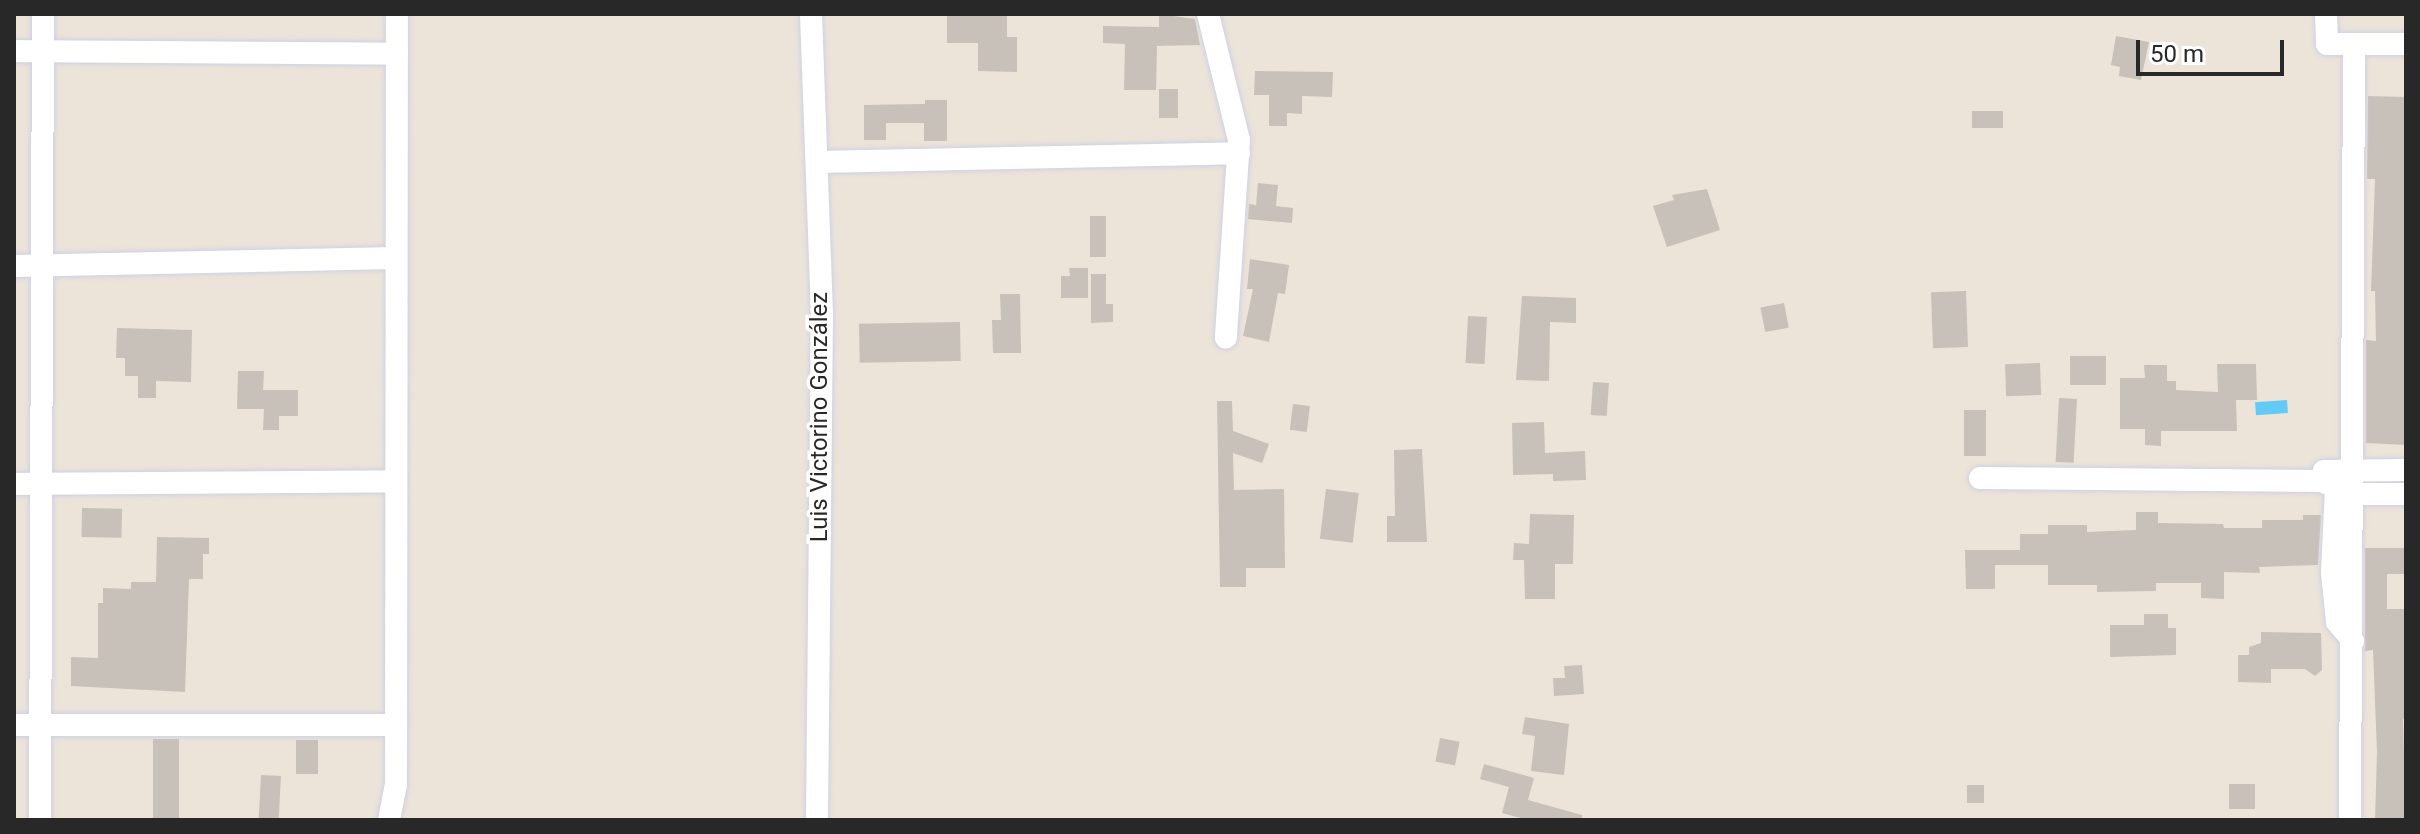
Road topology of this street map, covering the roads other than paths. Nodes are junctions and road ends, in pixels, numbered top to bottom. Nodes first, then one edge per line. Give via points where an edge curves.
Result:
1 (43, 14) edge
2 (397, 14) edge
3 (811, 14) edge
4 (1208, 14) edge
5 (2326, 14) edge
6 (2354, 44) junction
7 (2406, 44) edge
8 (14, 51) edge
9 (43, 51) junction
10 (397, 54) junction
11 (1239, 153) junction
12 (817, 162) junction
13 (396, 258) junction
14 (14, 266) edge
15 (43, 267) junction
16 (1226, 338) dead end
17 (2353, 470) junction
18 (2406, 470) edge
19 (1980, 478) dead end
20 (396, 481) junction
21 (2334, 483) junction
22 (14, 484) edge
23 (42, 484) junction
24 (2406, 494) edge
25 (14, 725) edge
26 (396, 725) junction
27 (42, 726) junction
28 (40, 820) edge
29 (389, 820) edge
30 (817, 820) edge
31 (2350, 820) edge

1 - 9 street
2 - 10 street
3 - 12 street, Luis Victorino González
4 - 11 street
5 - 6 street via 2327,44
6 - 7 street
6 - 17 street
8 - 9 street
9 - 10 street
9 - 15 street
10 - 13 street
11 - 12 street
11 - 16 street
12 - 30 street, Luis Victorino González via 823,419
13 - 15 street
13 - 20 street
14 - 15 street
15 - 23 street
17 - 18 street
17 - 21 street
19 - 21 street
20 - 23 street
20 - 26 street
21 - 24 street
21 - 31 street via 2337,622 2353,641
22 - 23 street
23 - 27 street
25 - 27 street
26 - 27 street
26 - 29 street via 396,785
27 - 28 street

